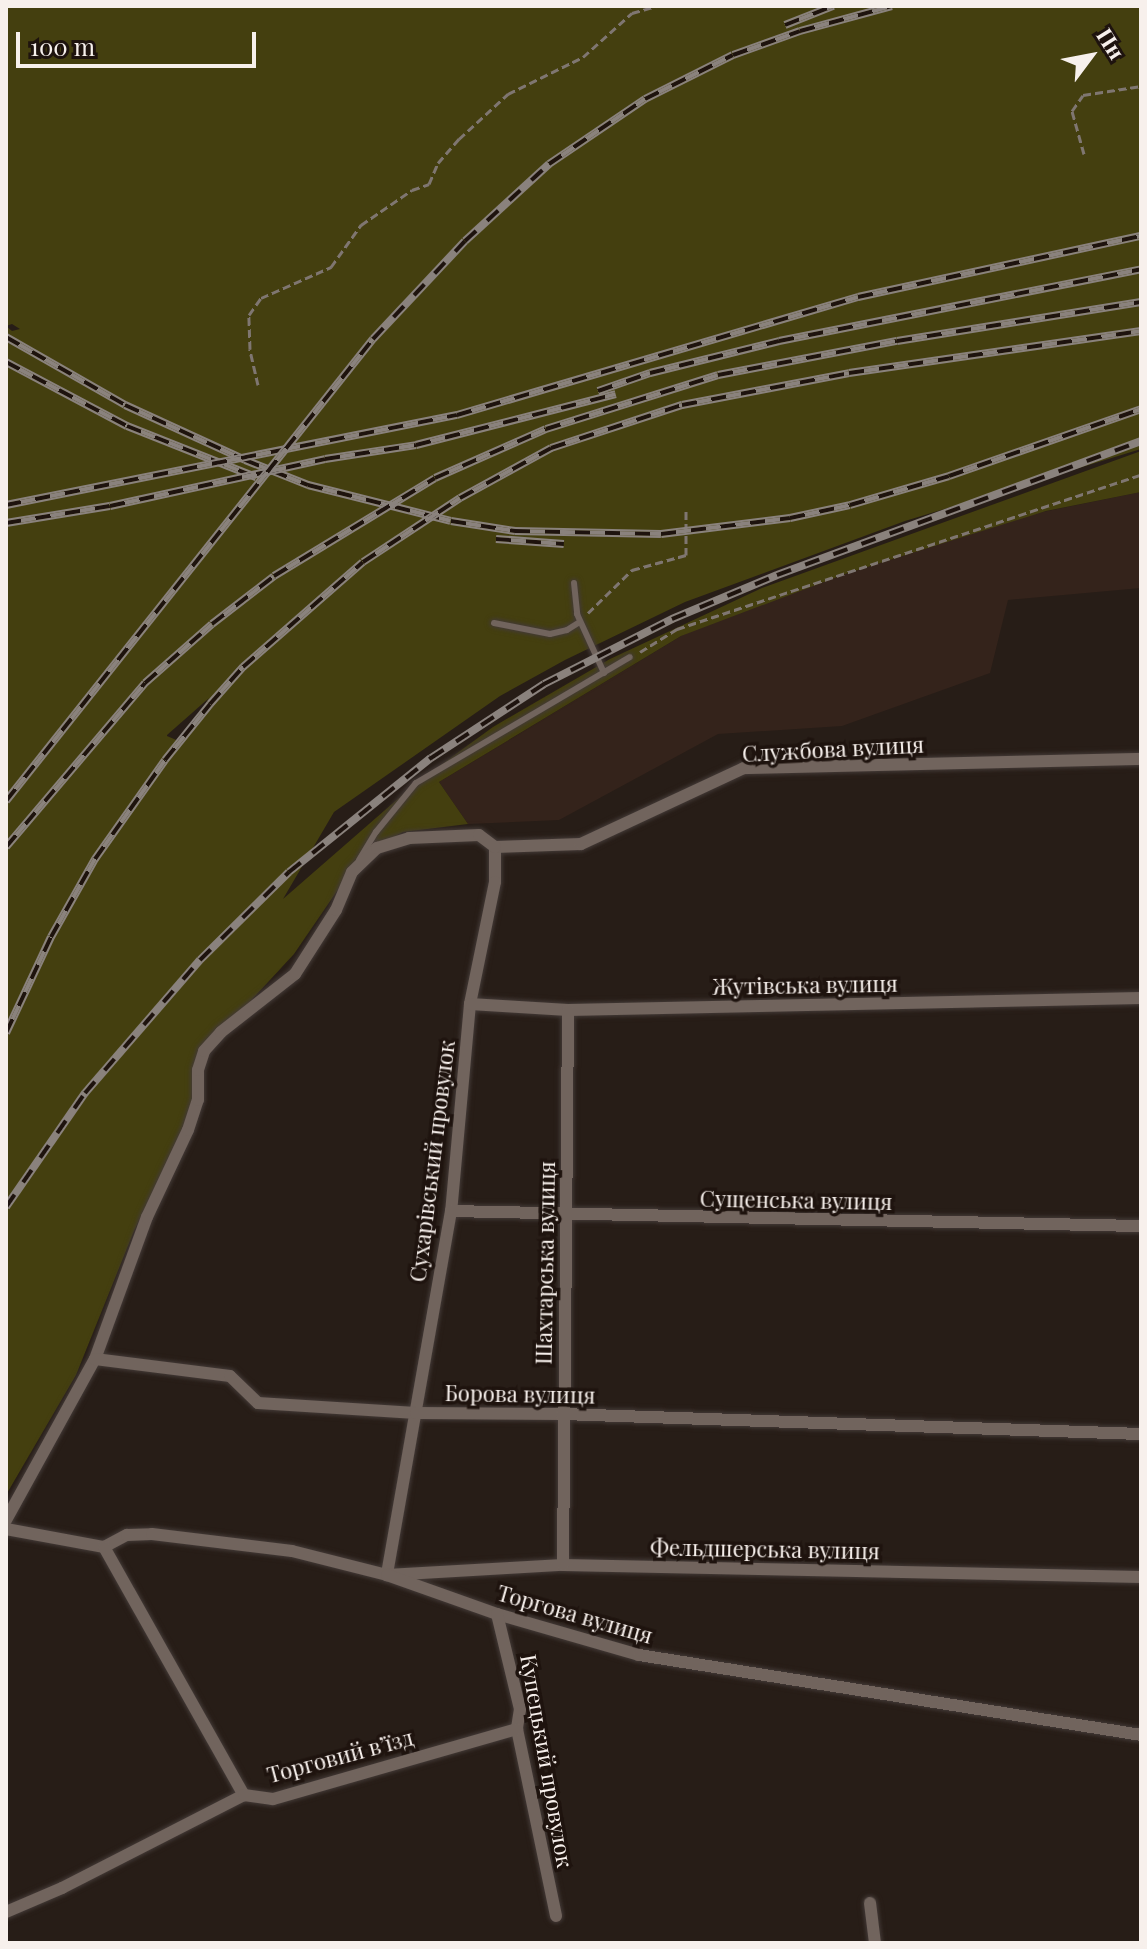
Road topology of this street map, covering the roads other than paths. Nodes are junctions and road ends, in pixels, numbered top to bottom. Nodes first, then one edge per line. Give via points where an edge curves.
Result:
1 (574, 583) dead end
2 (580, 622) junction
3 (494, 623) dead end
4 (630, 657) road end
5 (604, 673) junction
6 (1141, 759) edge
7 (495, 847) junction
8 (352, 872) junction
9 (1141, 998) edge
10 (470, 1004) junction
11 (568, 1010) junction
12 (451, 1211) junction
13 (566, 1216) junction
14 (1141, 1226) edge
15 (95, 1359) junction
16 (416, 1413) junction
17 (562, 1414) junction
18 (1141, 1434) edge
19 (6, 1520) edge
20 (6, 1529) edge
21 (104, 1547) junction
22 (563, 1565) junction
23 (387, 1575) junction
24 (1141, 1577) edge
25 (497, 1614) junction
26 (517, 1729) junction
27 (1141, 1735) edge
28 (244, 1795) junction
29 (870, 1903) dead end
30 (6, 1912) edge
31 (556, 1916) dead end
32 (875, 1943) edge

1 - 2 lane
2 - 3 lane via 550,634
2 - 5 lane
4 - 5 lane
5 - 8 lane via 416,783
6 - 7 street, Службова вулиця via 744,768 581,844
7 - 8 street, Службова вулиця via 479,835 409,838 377,848
7 - 10 street, Сухарівський провулок via 495,882
8 - 15 street via 336,910 295,974 204,1051 188,1130 147,1217
9 - 11 street, Жутівська вулиця
10 - 11 street, Жутівська вулиця
10 - 12 street, Сухарівський провулок
11 - 13 street, Шахтарська вулиця
12 - 13 street, Сущенська вулиця
12 - 16 street, Сухарівський провулок
13 - 14 street, Сущенська вулиця
13 - 17 street, Шахтарська вулиця
15 - 16 street, Борова вулиця via 230,1376 258,1403
15 - 19 street
16 - 17 street, Борова вулиця
16 - 23 street, Сухарівський провулок
17 - 18 street, Борова вулиця
17 - 22 street, Шахтарська вулиця
20 - 21 street, Торгова вулиця
21 - 23 street, Торгова вулиця via 127,1535 188,1536 292,1551
21 - 28 street
22 - 23 street, Фельдшерська вулиця
22 - 24 street, Фельдшерська вулиця
23 - 25 street, Торгова вулиця
25 - 26 street, Купецький провулок via 520,1709
25 - 27 street, Торгова вулиця via 639,1655
26 - 28 street, Торговий в’їзд via 273,1799
26 - 31 street, Купецький провулок
28 - 30 street, Торговий в’їзд
29 - 32 street

